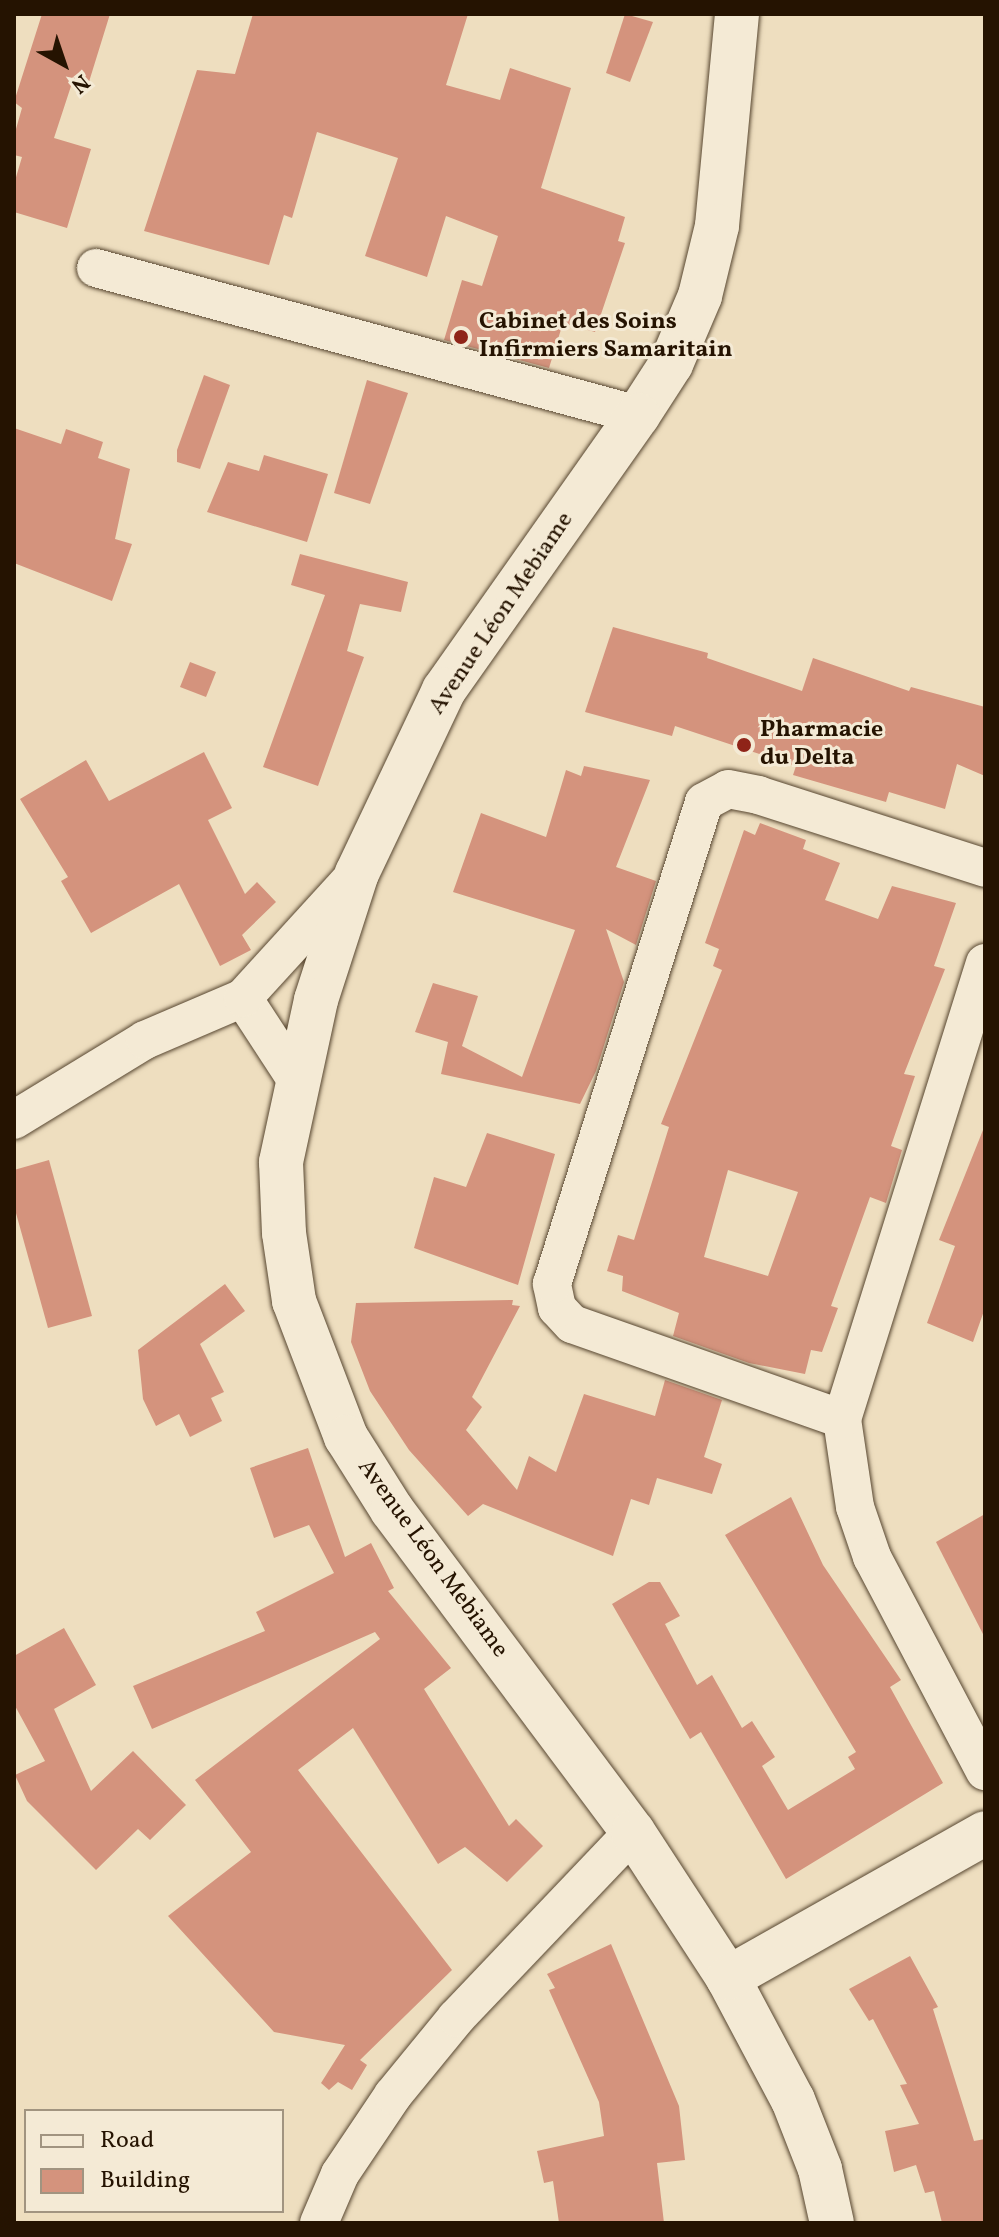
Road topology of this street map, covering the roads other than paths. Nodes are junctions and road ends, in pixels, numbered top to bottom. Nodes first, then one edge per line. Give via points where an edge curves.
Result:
1 (737, 14) edge
2 (96, 268) dead end
3 (638, 415) junction
4 (985, 868) edge
5 (357, 873) junction
6 (985, 963) edge
7 (243, 998) junction
8 (299, 1084) junction
9 (14, 1120) edge
10 (842, 1419) junction
11 (985, 1771) edge
12 (633, 1832) junction
13 (985, 1833) edge
14 (728, 1978) junction
15 (319, 2223) edge
16 (832, 2223) edge

1 - 3 street, Avenue Léon Mebiame via 714,240 694,310 671,364
2 - 3 street
3 - 5 street, Avenue Léon Mebiame via 444,690
4 - 10 street via 758,795 728,789 704,802 552,1284 557,1308 572,1324
5 - 7 street
5 - 8 street, Avenue Léon Mebiame via 316,1000
6 - 10 street
7 - 8 street
7 - 9 street via 145,1040
8 - 12 street, Avenue Léon Mebiame via 281,1162 284,1233 294,1301 346,1437 392,1510
10 - 11 street via 855,1507 872,1557
12 - 14 street, Avenue Léon Mebiame
12 - 15 street via 456,2018 393,2095 340,2174
13 - 14 street
14 - 16 street, Avenue Léon Mebiame via 793,2100 820,2169

